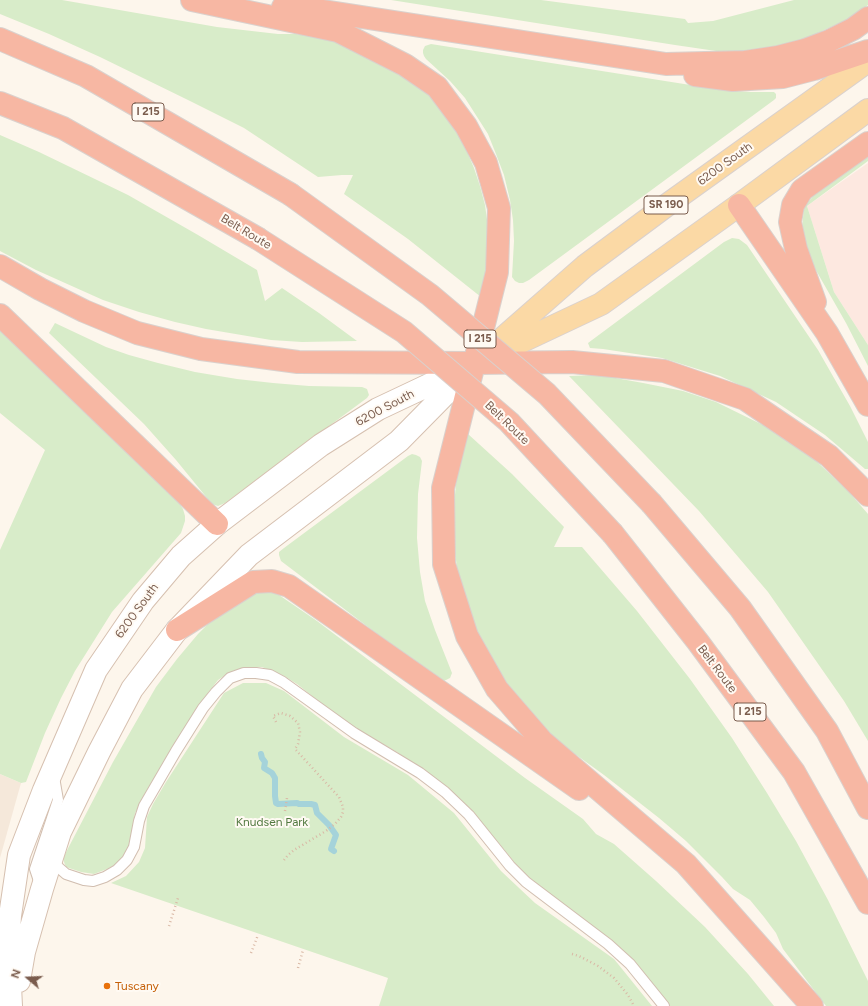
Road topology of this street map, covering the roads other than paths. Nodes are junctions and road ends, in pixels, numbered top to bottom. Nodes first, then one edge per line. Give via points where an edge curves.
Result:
1 (192, 0) edge
2 (216, 0) edge
3 (868, 18) edge
4 (0, 39) edge
5 (868, 51) edge
6 (868, 61) edge
7 (666, 64) junction
8 (0, 103) edge
9 (868, 110) edge
10 (868, 143) edge
11 (739, 205) junction
12 (0, 266) edge
13 (0, 316) edge
14 (827, 333) junction
15 (475, 363) junction
16 (868, 405) edge
17 (868, 496) edge
18 (217, 524) junction
19 (177, 630) junction
20 (52, 769) junction
21 (868, 808) edge
22 (54, 849) junction
23 (19, 855) junction
24 (686, 864) junction
25 (42, 889) junction
26 (868, 903) edge
27 (0, 904) edge
28 (11, 1006) edge
29 (15, 1006) edge
30 (664, 1006) edge
31 (812, 1006) edge

1 - 15 highway via 338,31 405,65 437,87 466,126 486,163 499,208 497,272
2 - 7 highway via 316,10
3 - 7 highway via 830,41 778,57 745,62
4 - 21 highway, I 215, bridge via 86,76 290,194 430,295 548,394 652,504 740,608 827,731
5 - 7 highway via 783,78 733,80 694,75
6 - 15 main road, 6200 South / SR 190 via 585,266
8 - 26 highway, Belt Route / I 215, bridge via 63,128 257,238 404,332 509,422 613,534 698,642 794,772
9 - 11 main road, 6200 South / SR 190
10 - 14 highway via 802,190 793,205 790,222 796,249
11 - 14 highway
11 - 15 main road, 6200 South / SR 190 via 601,304
12 - 15 highway via 84,311 137,333 201,349 298,362
13 - 18 highway
14 - 16 highway
15 - 17 highway via 572,362 664,371 745,399 829,456
15 - 18 main road, 6200 South / SR 190 via 378,409 321,445
15 - 19 main road, 6200 South / SR 190 via 399,441 248,555
15 - 24 highway via 443,488 444,564 467,636 497,689 542,742
18 - 20 main road, 6200 South via 181,556 143,601 96,670
19 - 22 main road, 6200 South via 132,689 60,832
19 - 24 highway via 253,582 272,581 289,586
20 - 23 main road, 6200 South
20 - 25 lane via 58,800 35,869
22 - 25 main road, 6200 South
22 - 30 lane via 58,868 75,878 93,881 117,870 127,860 134,847 144,806 176,750 216,692 230,678 244,673 270,675 445,792 526,882 608,944 630,964
23 - 27 main road
23 - 28 main road, 6200 South via 8,946
24 - 31 highway
25 - 29 main road, 6200 South via 24,952

